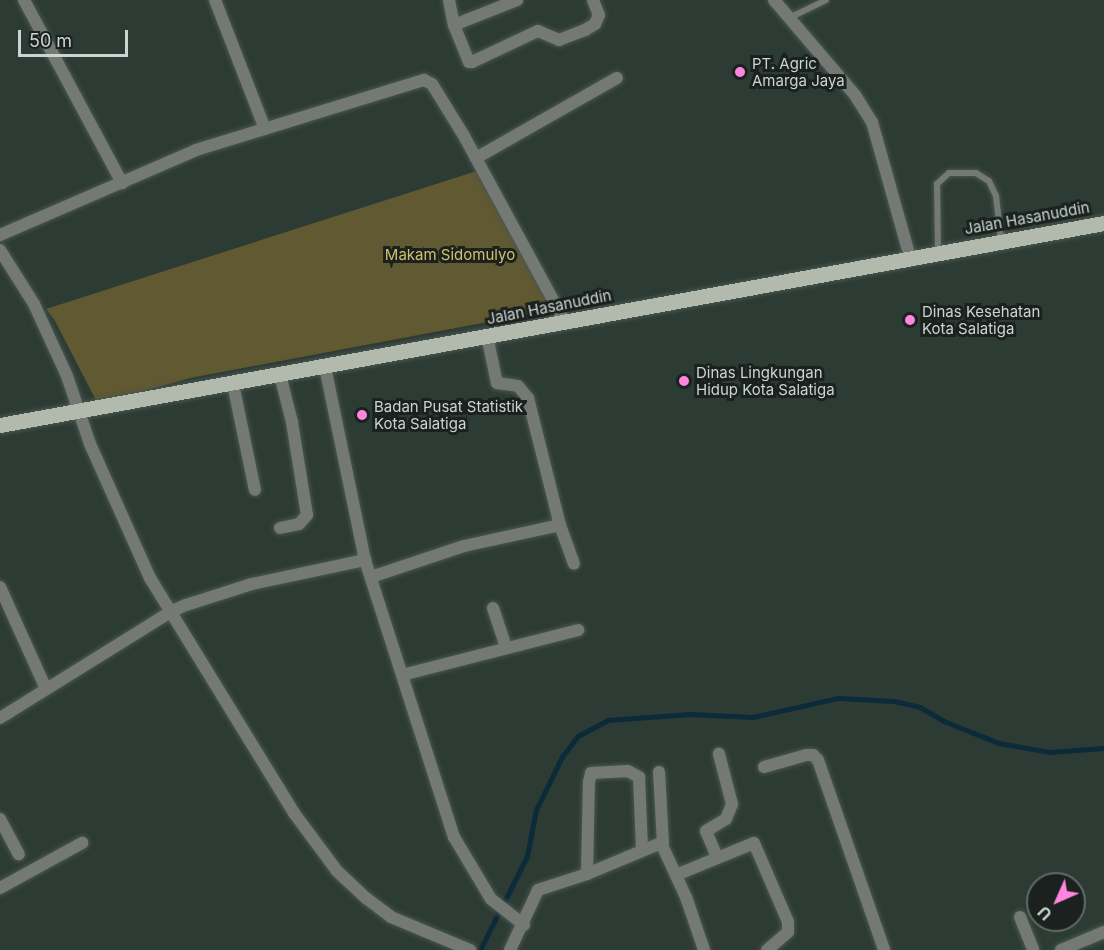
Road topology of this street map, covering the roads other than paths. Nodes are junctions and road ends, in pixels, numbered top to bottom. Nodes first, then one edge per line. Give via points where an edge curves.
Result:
1 (24, 0) edge
2 (215, 0) edge
3 (449, 0) edge
4 (518, 0) edge
5 (593, 0) edge
6 (774, 0) edge
7 (826, 0) edge
8 (788, 18) junction
9 (454, 24) junction
10 (617, 78) dead end
11 (265, 129) junction
12 (476, 158) junction
13 (122, 183) junction
14 (1104, 223) edge
15 (0, 235) edge
16 (1001, 240) junction
17 (0, 250) edge
18 (938, 252) junction
19 (910, 257) junction
20 (565, 322) junction
21 (488, 336) junction
22 (325, 367) junction
23 (280, 375) junction
24 (233, 384) junction
25 (78, 412) junction
26 (0, 425) edge
27 (255, 490) dead end
28 (560, 525) junction
29 (280, 528) dead end
30 (365, 560) junction
31 (574, 564) dead end
32 (371, 577) junction
33 (0, 587) edge
34 (493, 608) dead end
35 (170, 612) junction
36 (578, 630) dead end
37 (506, 647) junction
38 (402, 675) junction
39 (46, 689) junction
40 (0, 718) edge
41 (719, 754) dead end
42 (764, 767) dead end
43 (659, 772) dead end
44 (0, 819) edge
45 (82, 843) dead end
46 (663, 844) junction
47 (642, 850) junction
48 (19, 854) dead end
49 (717, 857) junction
50 (587, 874) junction
51 (676, 875) junction
52 (0, 888) edge
53 (1020, 917) dead end
54 (524, 925) junction
55 (1104, 932) edge
56 (467, 948) edge
57 (510, 950) edge
58 (704, 950) edge
59 (767, 950) edge
60 (884, 950) edge
61 (1033, 950) edge
62 (1061, 950) edge

1 - 13 street
2 - 11 street
3 - 9 street
4 - 9 street
5 - 9 street via 599,15 595,24 585,30 559,40 538,31 472,62
6 - 8 street
7 - 8 lane
8 - 19 street via 855,95 872,122
10 - 12 street
11 - 12 street via 424,80 432,84
11 - 13 street via 196,150
12 - 20 street
13 - 15 street
14 - 16 main road, Jalan Hasanuddin
16 - 18 main road, Jalan Hasanuddin
16 - 18 lane via 996,196 989,181 976,173 949,173 936,184
17 - 25 street via 34,304 67,376
18 - 19 main road, Jalan Hasanuddin
19 - 20 main road, Jalan Hasanuddin
20 - 21 main road, Jalan Hasanuddin
21 - 22 main road, Jalan Hasanuddin
21 - 28 street via 497,383 518,386 528,398
22 - 23 main road, Jalan Hasanuddin
22 - 30 street
23 - 24 main road, Jalan Hasanuddin
23 - 29 street via 307,515 302,522
24 - 25 main road, Jalan Hasanuddin
24 - 27 street
25 - 26 main road, Jalan Hasanuddin
25 - 35 street via 150,578
28 - 31 street
28 - 32 street via 464,546
30 - 32 street
30 - 35 street via 252,584
32 - 38 street
33 - 39 street
34 - 37 street
35 - 39 street
35 - 56 street via 294,813 337,871 391,916
36 - 37 street
37 - 38 street
38 - 54 street via 454,837 491,899
39 - 40 street
41 - 49 street via 732,804 726,819 706,831
42 - 60 street via 806,755 818,760
43 - 46 street
44 - 48 street
45 - 52 street
46 - 47 street
46 - 51 street
47 - 50 street
47 - 50 street via 639,777 628,771 591,773
49 - 51 street
49 - 59 street via 754,843 788,922 788,932
50 - 54 street via 538,890
51 - 58 street
53 - 61 street
54 - 57 street
55 - 62 street

